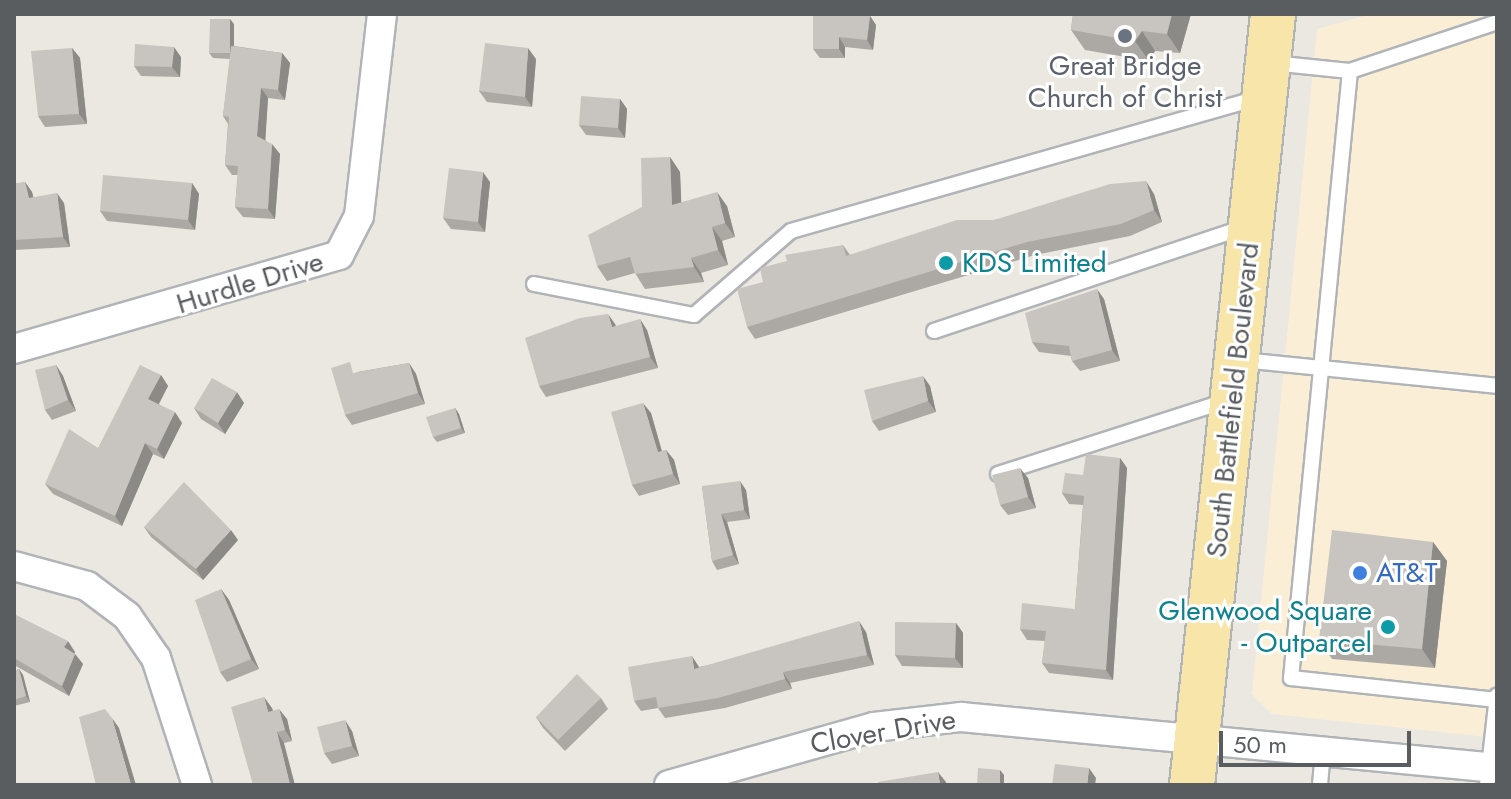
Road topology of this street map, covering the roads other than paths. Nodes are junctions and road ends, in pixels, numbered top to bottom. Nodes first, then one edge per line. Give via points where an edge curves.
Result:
1 (382, 14) edge
2 (1273, 14) edge
3 (1496, 26) edge
4 (1350, 71) junction
5 (1266, 79) junction
6 (1252, 224) junction
7 (534, 284) dead end
8 (934, 331) dead end
9 (14, 349) edge
10 (1319, 368) junction
11 (1235, 379) junction
12 (1497, 386) edge
13 (998, 474) edge
14 (14, 566) edge
15 (1497, 698) edge
16 (1197, 735) junction
17 (1323, 748) junction
18 (1491, 773) edge
19 (197, 785) edge
20 (669, 785) edge
21 (1192, 785) edge
22 (1320, 785) edge

1 - 9 street, Hurdle Drive via 359,216 339,255
2 - 5 main road, South Battlefield Boulevard
3 - 4 lane
4 - 5 lane
4 - 10 lane
5 - 6 main road, South Battlefield Boulevard
5 - 7 lane via 791,231 694,315
6 - 8 lane
6 - 11 main road, South Battlefield Boulevard
10 - 11 lane
10 - 12 lane
10 - 15 lane via 1291,678
11 - 13 lane
11 - 16 main road, South Battlefield Boulevard
14 - 19 street via 87,586 127,616 156,658
15 - 18 lane
16 - 17 street, Clover Drive
16 - 20 street, Clover Drive via 949,718 846,734
16 - 21 main road, South Battlefield Boulevard
17 - 18 street, Clover Drive
17 - 22 lane

